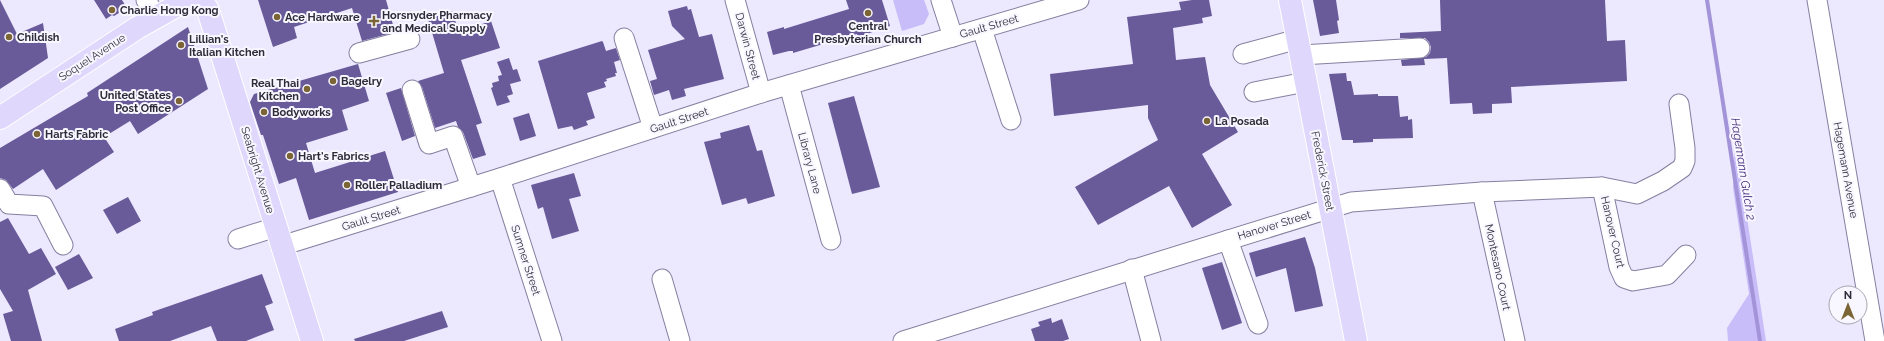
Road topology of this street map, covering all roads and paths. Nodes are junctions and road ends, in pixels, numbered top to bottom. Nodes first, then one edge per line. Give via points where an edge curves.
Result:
1 (187, 0) edge
2 (201, 0) edge
3 (735, 0) edge
4 (941, 0) edge
5 (1079, 0) edge
6 (1290, 0) edge
7 (1817, 0) edge
8 (1057, 3) edge
9 (151, 8) edge
10 (982, 29) junction
11 (953, 37) junction
12 (624, 38) dead end
13 (410, 39) dead end
14 (1299, 47) junction
15 (1420, 48) dead end
16 (360, 53) dead end
17 (1243, 54) dead end
18 (1306, 82) junction
19 (789, 85) junction
20 (412, 90) dead end
21 (1254, 92) dead end
22 (761, 93) junction
23 (1679, 104) dead end
24 (0, 118) edge
25 (1011, 120) dead end
26 (653, 128) junction
27 (500, 178) junction
28 (471, 187) junction
29 (1602, 187) junction
30 (0, 189) edge
31 (1482, 192) junction
32 (1330, 208) junction
33 (279, 237) junction
34 (238, 239) dead end
35 (831, 240) dead end
36 (1228, 240) junction
37 (63, 245) dead end
38 (1686, 255) dead end
39 (1132, 269) junction
40 (662, 279) dead end
41 (1258, 324) dead end
42 (312, 341) edge
43 (552, 341) edge
44 (680, 341) edge
45 (903, 341) edge
46 (1151, 341) edge
47 (1356, 341) edge
48 (1515, 341) edge
49 (1874, 341) edge

1 - 9 main road, Soquel Avenue
2 - 33 main road, Seabright Avenue via 210,17
3 - 22 street, Darwin Street
4 - 11 street
5 - 8 street, Gault Street
6 - 14 main road, Frederick Street
7 - 49 street, Hagemann Avenue
8 - 10 street, Gault Street
9 - 24 main road, Soquel Avenue
10 - 11 street, Gault Street
10 - 25 street
11 - 19 street, Gault Street
12 - 26 street
13 - 16 street
14 - 15 street
14 - 17 street
14 - 18 main road, Frederick Street
18 - 21 street
18 - 32 main road, Frederick Street
19 - 22 street, Gault Street
19 - 35 street, Library Lane
20 - 28 street via 429,144 453,136
22 - 26 street, Gault Street
23 - 29 street, Hanover Street via 1685,148 1682,168 1637,194
26 - 27 street, Gault Street
27 - 28 street, Gault Street
27 - 43 street, Sumner Street
28 - 33 street, Gault Street
29 - 31 street, Hanover Street
29 - 38 street, Hanover Court via 1619,268 1624,278 1633,281 1667,275
30 - 37 street via 9,204 43,206
31 - 32 street, Hanover Street via 1351,202
31 - 48 street, Montesano Court
32 - 36 street, Hanover Street
32 - 47 main road, Frederick Street
33 - 34 street, Gault Street
33 - 42 main road, Seabright Avenue
36 - 39 street, Hanover Street
36 - 41 street
39 - 45 street, Hanover Street
39 - 46 street
40 - 44 street

